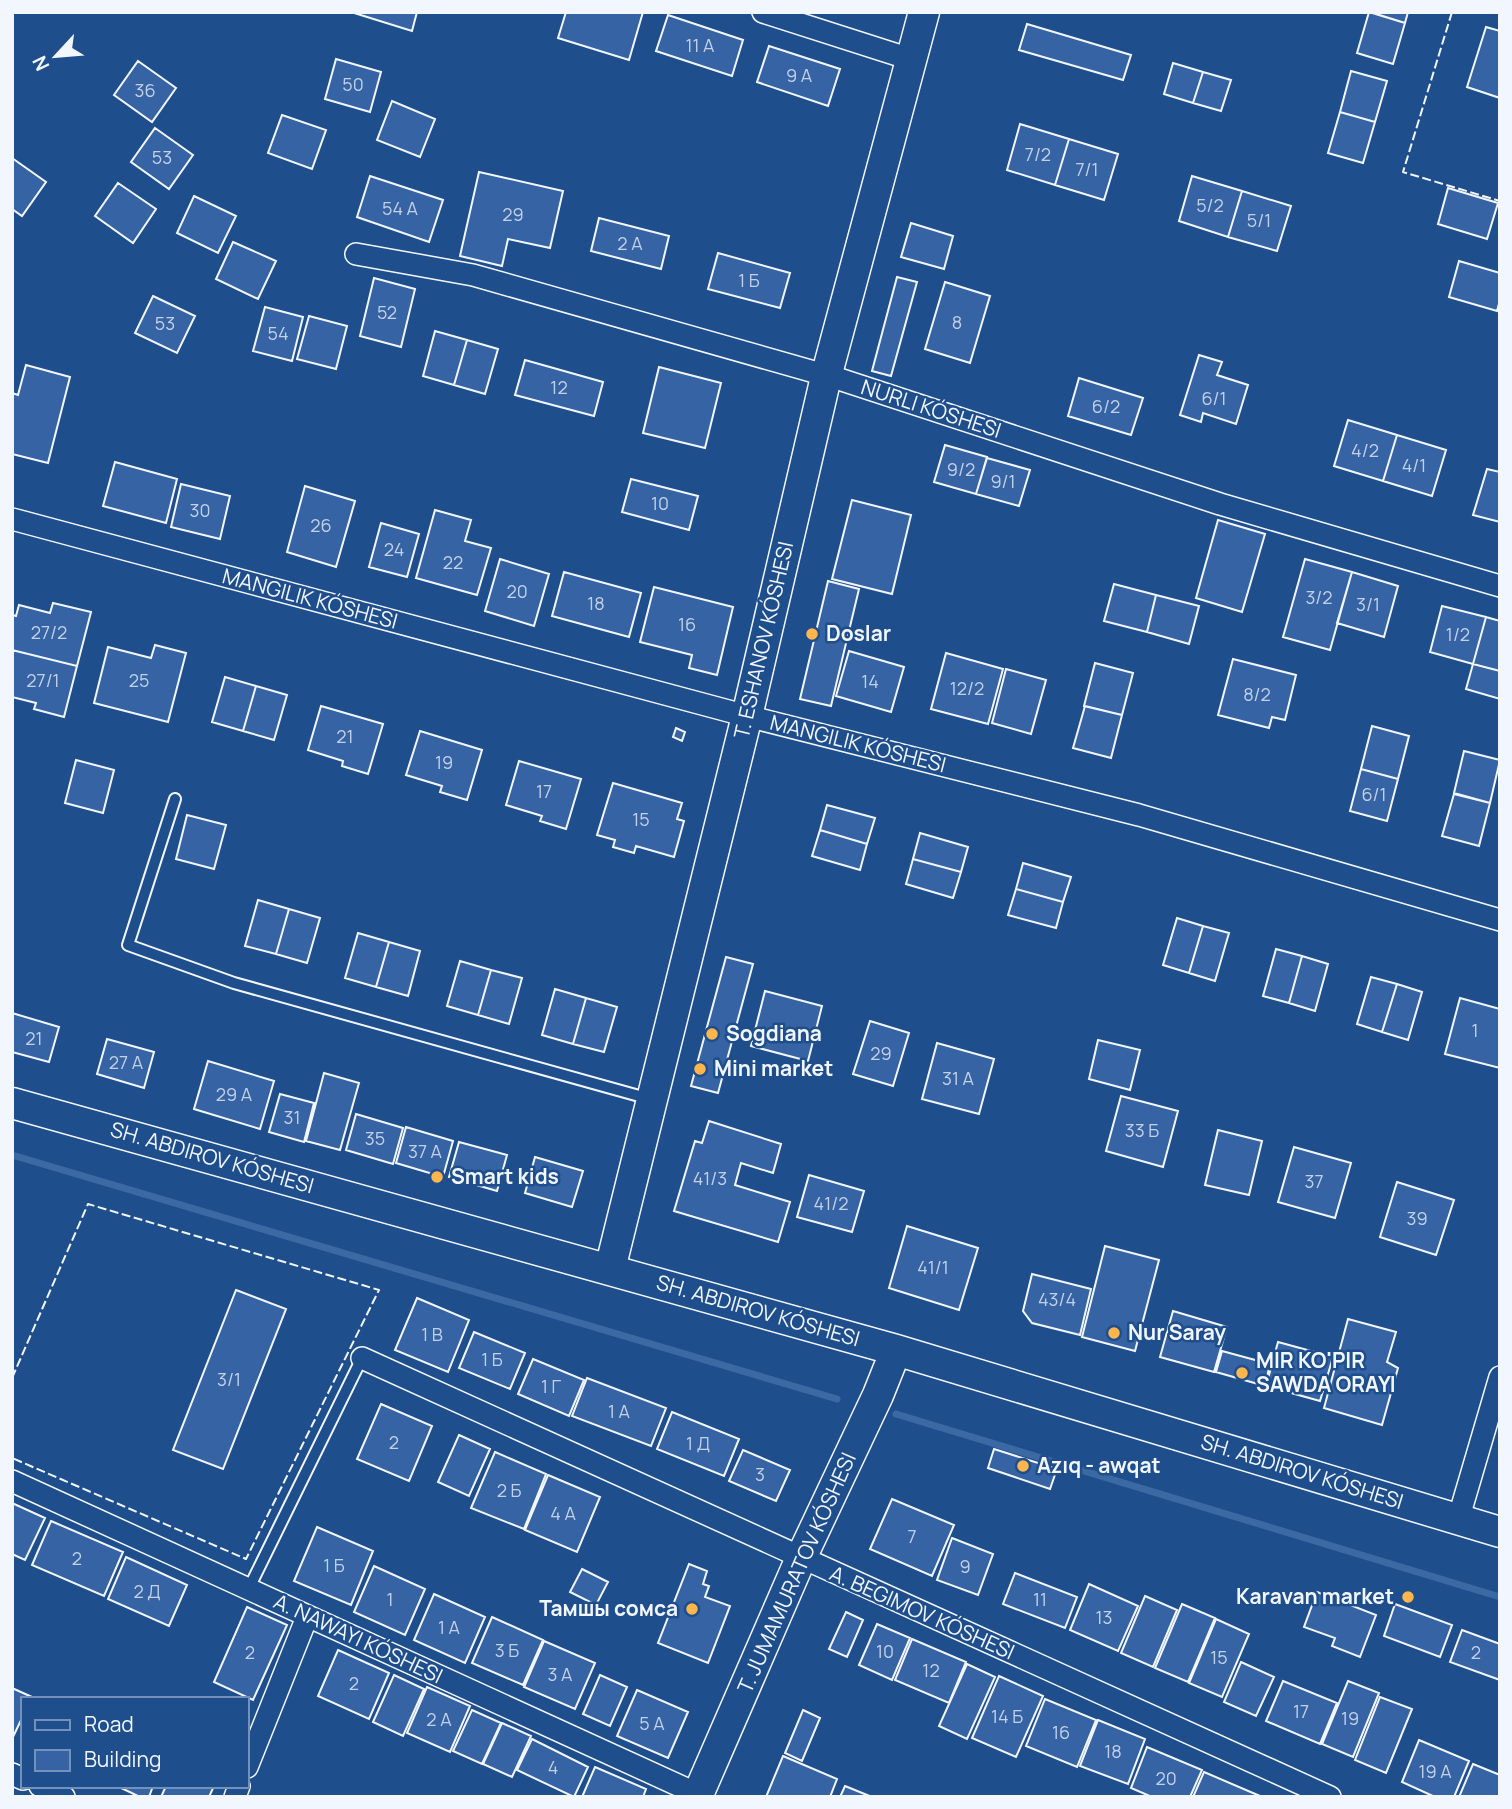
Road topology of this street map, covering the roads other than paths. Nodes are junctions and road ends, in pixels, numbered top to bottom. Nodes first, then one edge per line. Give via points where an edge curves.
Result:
1 (763, 12) edge
2 (924, 12) edge
3 (910, 59) junction
4 (356, 254) dead end
5 (826, 377) junction
6 (12, 519) edge
7 (1500, 586) edge
8 (747, 716) junction
9 (175, 799) dead end
10 (1500, 920) edge
11 (653, 1100) junction
12 (12, 1103) edge
13 (610, 1269) junction
14 (896, 1350) junction
15 (362, 1358) joint
16 (1500, 1377) edge
17 (12, 1481) edge
18 (1458, 1520) junction
19 (1500, 1532) edge
20 (801, 1558) junction
21 (249, 1588) junction
22 (307, 1617) junction
23 (248, 1764) edge
24 (44, 1788) edge
25 (700, 1796) edge
26 (64, 1797) edge
27 (1329, 1797) edge

1 - 3 street
2 - 3 main road, T. ESHANOV KÓSHESI
3 - 5 main road, T. ESHANOV KÓSHESI
4 - 5 street via 472,275
5 - 7 street via 1220,504
5 - 8 main road, T. ESHANOV KÓSHESI
6 - 8 street, MANGILIK KÓSHESI
8 - 10 street, MANGILIK KÓSHESI via 1139,815
8 - 11 main road, T. ESHANOV KÓSHESI
9 - 11 lane via 128,945 234,983
11 - 13 main road, T. ESHANOV KÓSHESI
12 - 13 main road, SH. ABDIROV KÓSHESI
13 - 14 main road, SH. ABDIROV KÓSHESI
14 - 18 main road, SH. ABDIROV KÓSHESI
14 - 20 main road, T. JUMAMURATOV KÓSHESI
15 - 20 street, A. BEGIMOV KÓSHESI
15 - 21 lane
16 - 18 street
17 - 21 street
18 - 19 main road, SH. ABDIROV KÓSHESI
20 - 25 main road, T. JUMAMURATOV KÓSHESI
20 - 27 street, A. BEGIMOV KÓSHESI
21 - 22 street
22 - 23 street
22 - 25 street
24 - 26 street

